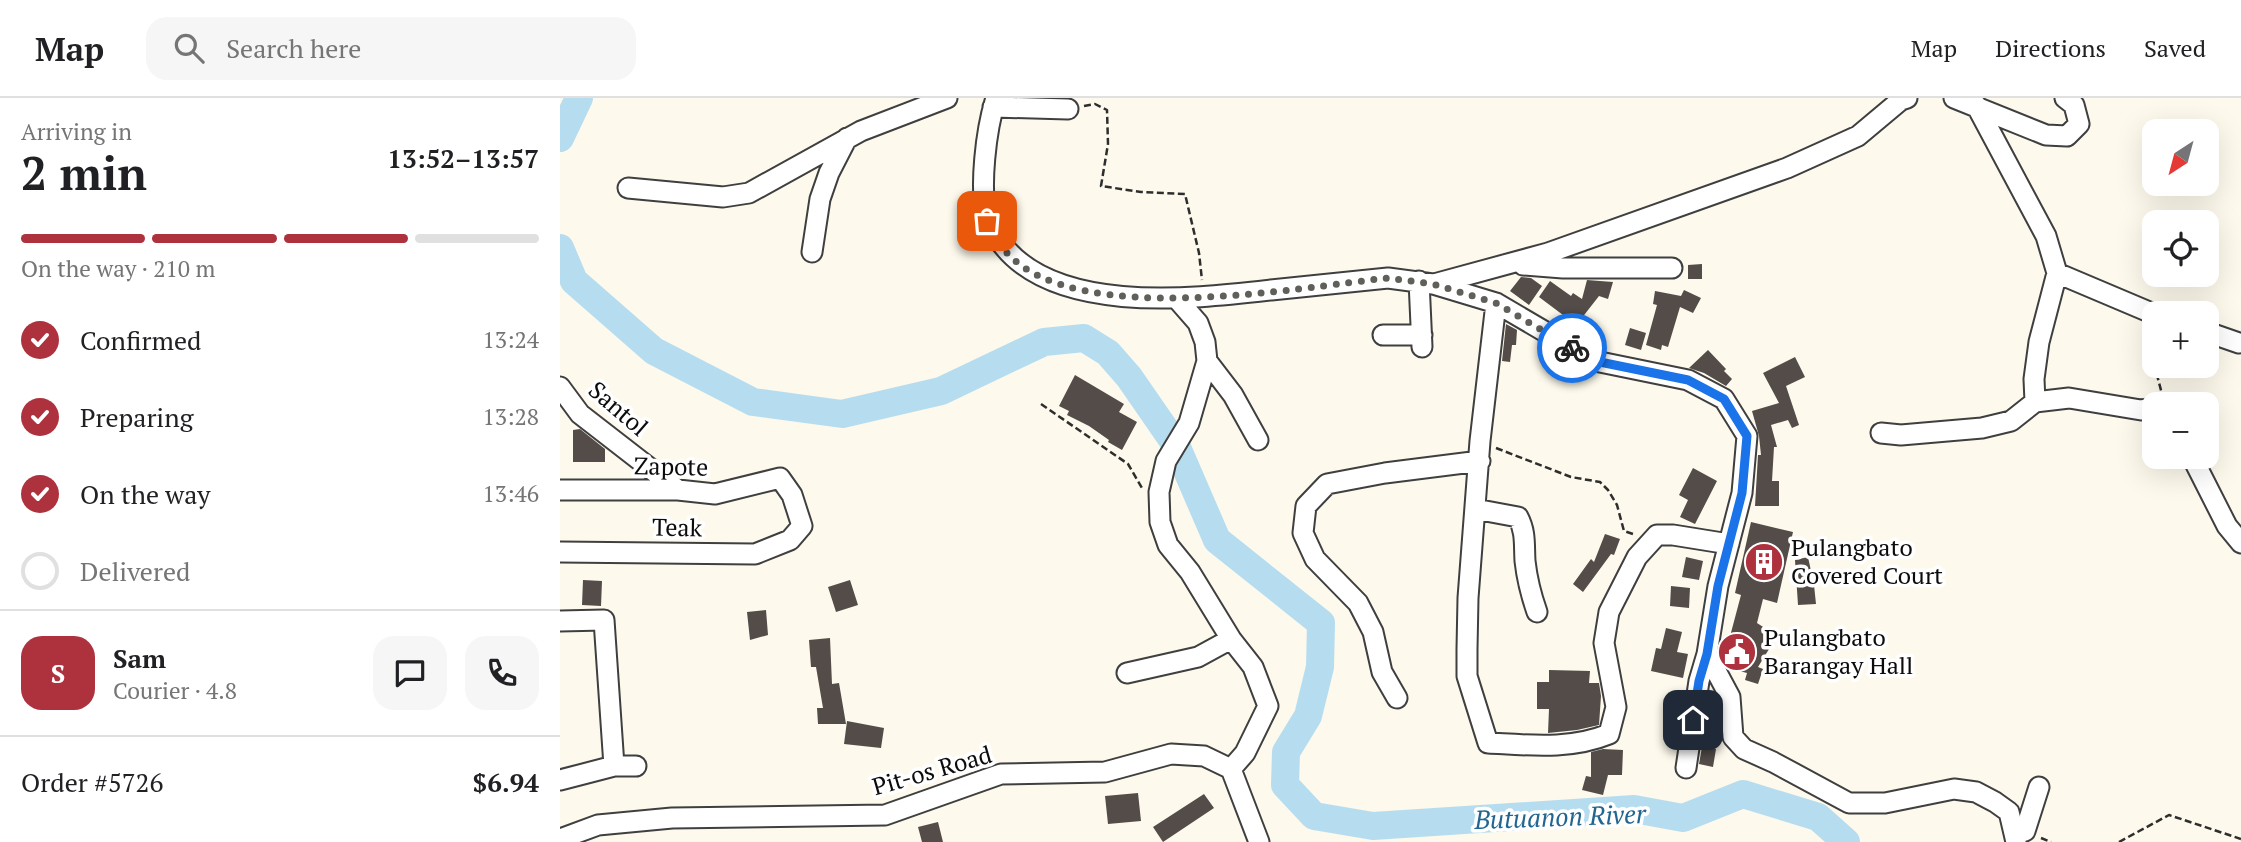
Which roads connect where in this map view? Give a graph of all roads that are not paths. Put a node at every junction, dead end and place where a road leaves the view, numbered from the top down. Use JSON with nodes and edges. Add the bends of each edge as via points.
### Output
{"nodes":[{"id":1,"x":947,"y":98,"type":"edge"},
{"id":2,"x":1907,"y":98,"type":"edge"},
{"id":3,"x":1954,"y":98,"type":"edge"},
{"id":4,"x":2065,"y":98,"type":"edge"},
{"id":5,"x":994,"y":103,"type":"edge"},
{"id":6,"x":1976,"y":105,"type":"junction"},
{"id":7,"x":1068,"y":109,"type":"road end"},
{"id":8,"x":847,"y":138,"type":"junction"},
{"id":9,"x":628,"y":188,"type":"dead end"},
{"id":10,"x":812,"y":252,"type":"dead end"},
{"id":11,"x":1511,"y":263,"type":"junction"},
{"id":12,"x":1672,"y":268,"type":"dead end"},
{"id":13,"x":2057,"y":274,"type":"junction"},
{"id":14,"x":1426,"y":282,"type":"junction"},
{"id":15,"x":1177,"y":299,"type":"junction"},
{"id":16,"x":1496,"y":303,"type":"junction"},
{"id":17,"x":2142,"y":309,"type":"edge"},
{"id":18,"x":1383,"y":335,"type":"dead end"},
{"id":19,"x":2219,"y":336,"type":"edge"},
{"id":20,"x":2239,"y":343,"type":"dead end"},
{"id":21,"x":1207,"y":361,"type":"junction"},
{"id":22,"x":560,"y":387,"type":"edge"},
{"id":23,"x":2035,"y":402,"type":"junction"},
{"id":24,"x":2142,"y":409,"type":"edge"},
{"id":25,"x":570,"y":415,"type":"edge"},
{"id":26,"x":1881,"y":433,"type":"dead end"},
{"id":27,"x":1258,"y":440,"type":"dead end"},
{"id":28,"x":1480,"y":461,"type":"junction"},
{"id":29,"x":2198,"y":469,"type":"edge"},
{"id":30,"x":560,"y":490,"type":"edge"},
{"id":31,"x":678,"y":490,"type":"junction"},
{"id":32,"x":1475,"y":509,"type":"junction"},
{"id":33,"x":790,"y":540,"type":"joint"},
{"id":34,"x":2241,"y":543,"type":"edge"},
{"id":35,"x":1729,"y":544,"type":"junction"},
{"id":36,"x":560,"y":552,"type":"edge"},
{"id":37,"x":1537,"y":612,"type":"dead end"},
{"id":38,"x":560,"y":621,"type":"edge"},
{"id":39,"x":1231,"y":639,"type":"junction"},
{"id":40,"x":1707,"y":654,"type":"junction"},
{"id":41,"x":1127,"y":673,"type":"dead end"},
{"id":42,"x":1397,"y":698,"type":"dead end"},
{"id":43,"x":614,"y":766,"type":"junction"},
{"id":44,"x":636,"y":766,"type":"dead end"},
{"id":45,"x":1686,"y":768,"type":"dead end"},
{"id":46,"x":1231,"y":769,"type":"junction"},
{"id":47,"x":560,"y":779,"type":"edge"},
{"id":48,"x":2039,"y":787,"type":"dead end"},
{"id":49,"x":2016,"y":838,"type":"edge"},
{"id":50,"x":560,"y":839,"type":"edge"},
{"id":51,"x":1259,"y":842,"type":"edge"}],
"edges":[{"from":1,"to":8,"type":"street"},
{"from":2,"to":11,"type":"street","via":[[1858,136],[1787,168]]},
{"from":3,"to":6,"type":"street"},
{"from":4,"to":6,"type":"street","via":[[2074,105],[2079,124],[2067,136],[2046,135]]},
{"from":5,"to":7,"type":"street"},
{"from":5,"to":15,"type":"street","via":[[982,183],[987,221],[1007,253],[1037,274],[1066,286],[1126,298]]},
{"from":6,"to":13,"type":"street","via":[[2046,236]]},
{"from":8,"to":9,"type":"street","via":[[749,193],[723,197]]},
{"from":8,"to":10,"type":"street","via":[[820,199]]},
{"from":11,"to":12,"type":"street"},
{"from":11,"to":14,"type":"street"},
{"from":13,"to":17,"type":"street"},
{"from":13,"to":23,"type":"street","via":[[2039,342]]},
{"from":14,"to":15,"type":"street","via":[[1388,278]]},
{"from":14,"to":16,"type":"street"},
{"from":14,"to":18,"type":"street","via":[[1422,341]]},
{"from":15,"to":21,"type":"street","via":[[1198,323]]},
{"from":16,"to":28,"type":"street"},
{"from":16,"to":35,"type":"street","via":[[1595,361],[1688,380],[1724,399],[1747,436],[1742,493]]},
{"from":19,"to":20,"type":"street"},
{"from":21,"to":27,"type":"street","via":[[1233,394]]},
{"from":21,"to":39,"type":"street","via":[[1189,423],[1166,461],[1159,492],[1160,522],[1168,545]]},
{"from":22,"to":25,"type":"street","name":"Santol"},
{"from":23,"to":24,"type":"street","via":[[2069,398]]},
{"from":23,"to":26,"type":"street","via":[[2011,421],[1982,428]]},
{"from":25,"to":31,"type":"street","name":"Santol"},
{"from":28,"to":32,"type":"street"},
{"from":28,"to":42,"type":"street","via":[[1327,484],[1306,506],[1303,533],[1315,559],[1358,603],[1373,632],[1382,672]]},
{"from":29,"to":34,"type":"street","via":[[2227,526]]},
{"from":30,"to":31,"type":"street","name":"Zapote"},
{"from":31,"to":33,"type":"street","name":"Zapote","via":[[715,494],[780,478],[792,495],[802,526]]},
{"from":32,"to":35,"type":"street","via":[[1467,676],[1488,743],[1556,746],[1609,734],[1616,707],[1604,643],[1609,611],[1637,557],[1657,535]]},
{"from":32,"to":37,"type":"street","via":[[1518,517],[1525,529],[1529,589]]},
{"from":33,"to":36,"type":"street","name":"Teak","via":[[755,554]]},
{"from":35,"to":40,"type":"street"},
{"from":38,"to":43,"type":"street","via":[[604,620]]},
{"from":39,"to":41,"type":"street","via":[[1198,657]]},
{"from":39,"to":46,"type":"street","via":[[1253,667],[1268,706],[1245,753]]},
{"from":40,"to":45,"type":"street"},
{"from":40,"to":49,"type":"street","via":[[1730,697],[1733,737],[1744,749],[1849,803],[1885,803],[1954,789],[1976,792],[2009,812]]},
{"from":43,"to":44,"type":"street"},
{"from":43,"to":47,"type":"street"},
{"from":46,"to":50,"type":"street","name":"Pit-os Road","via":[[1204,756],[1171,754],[1105,772],[1001,774],[885,814],[672,818],[598,825]]},
{"from":46,"to":51,"type":"street"},
{"from":48,"to":49,"type":"street","via":[[2025,831]]}]}
